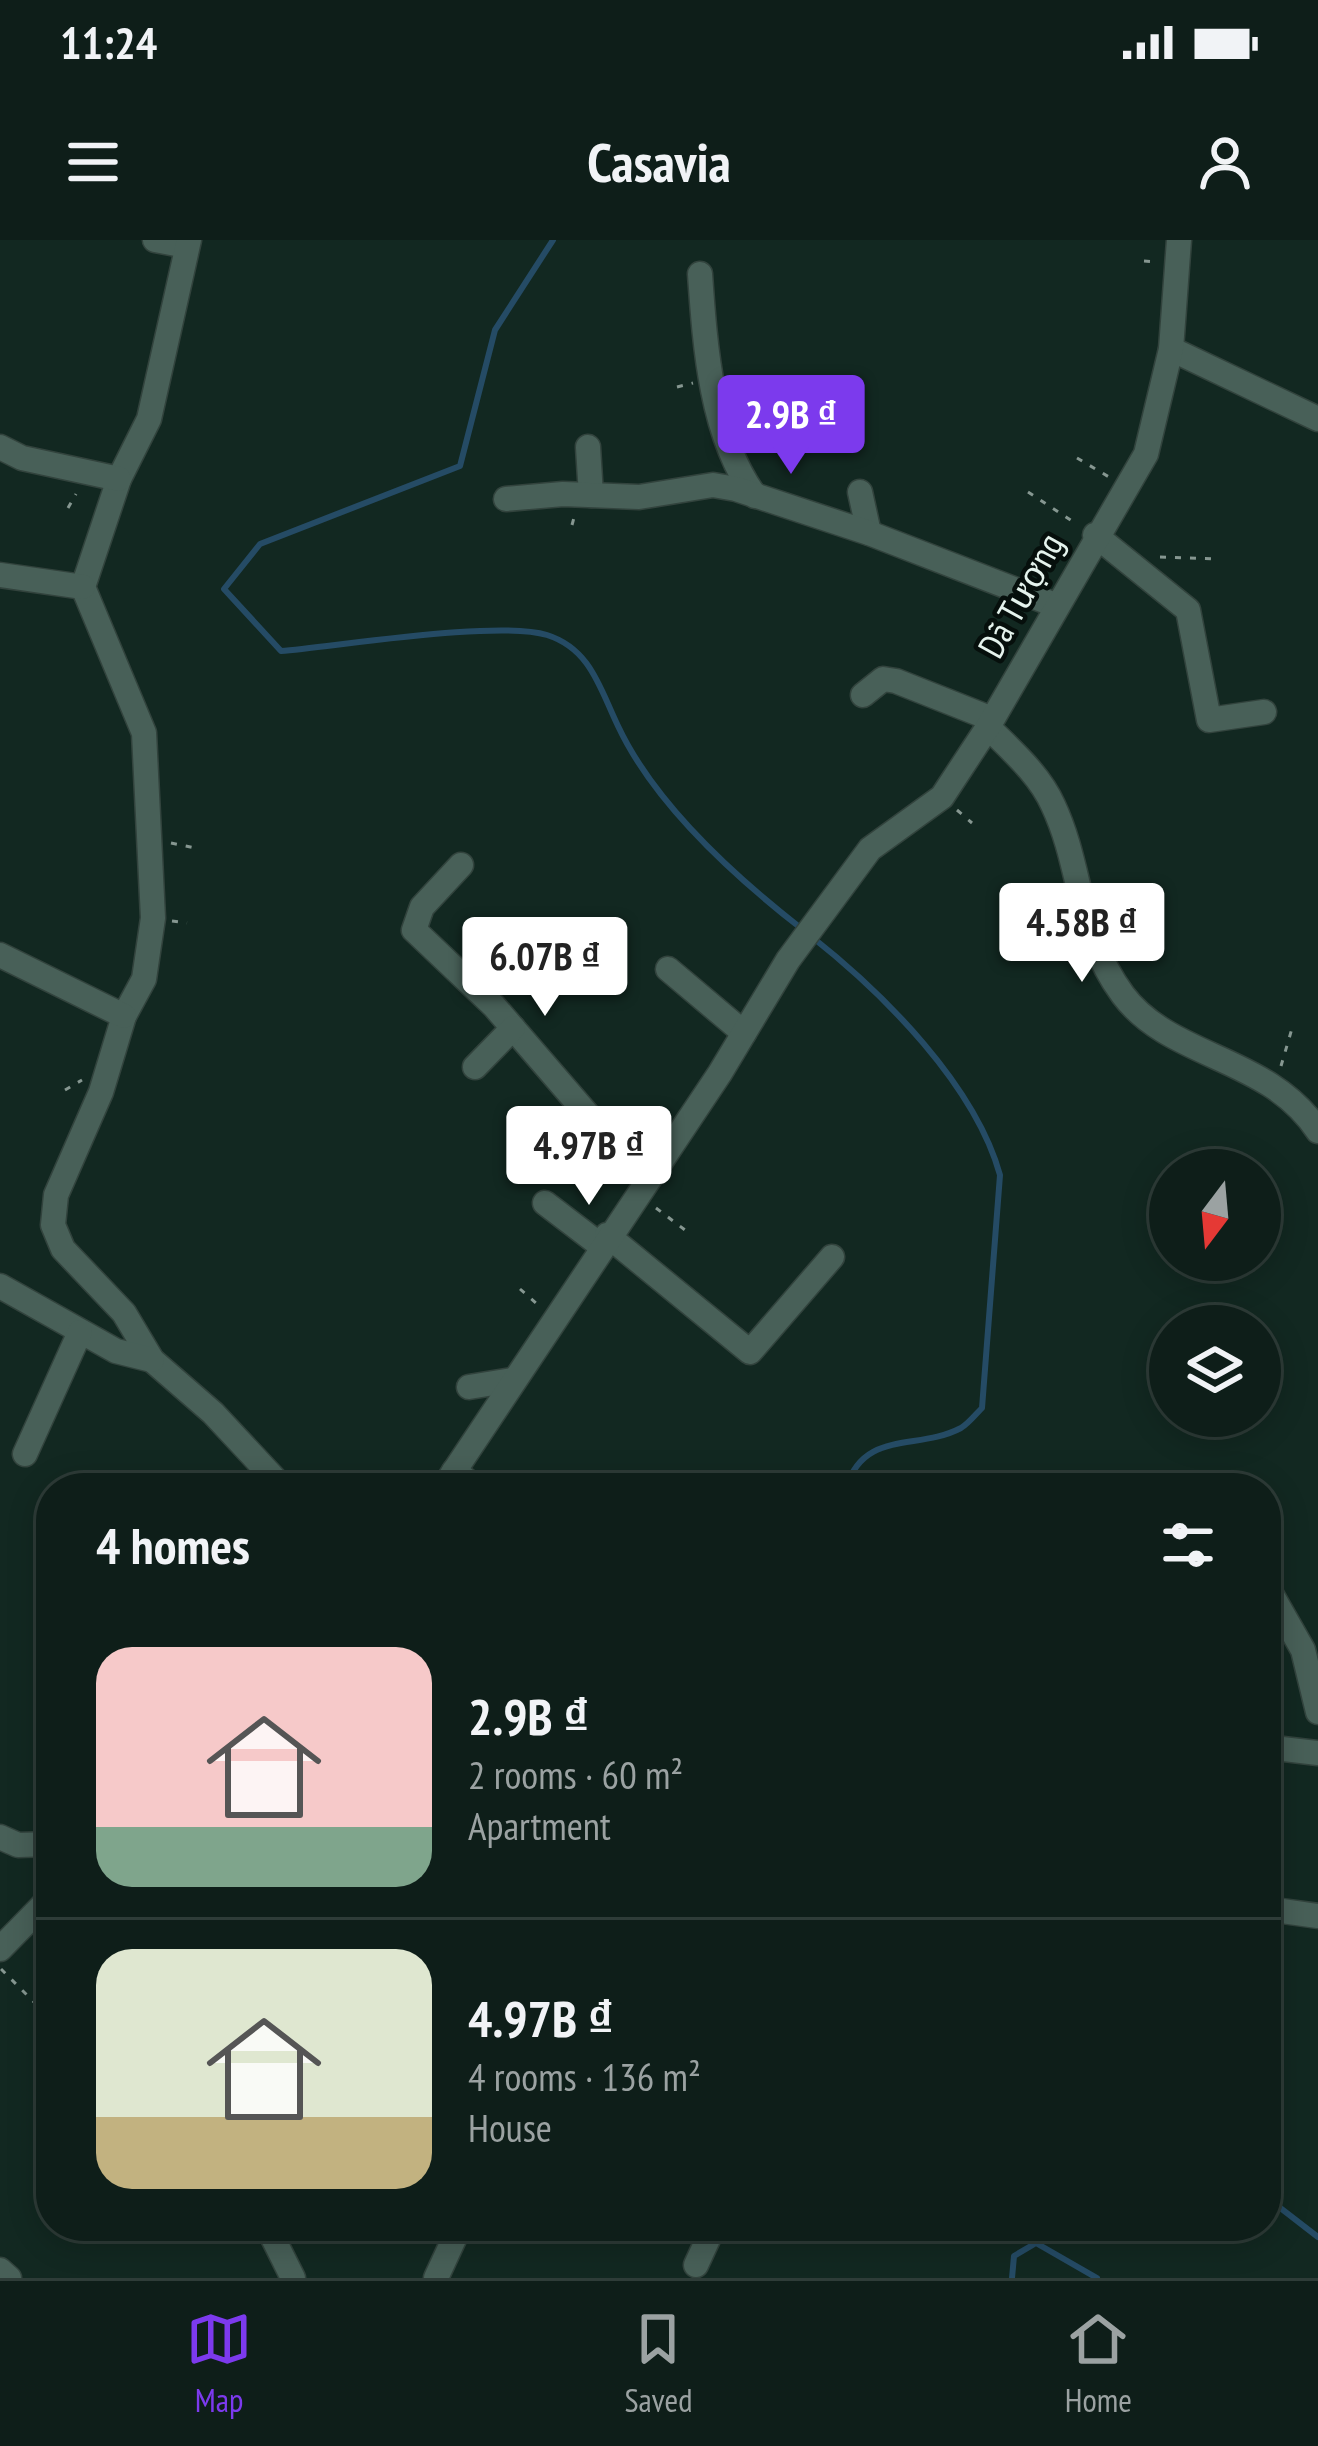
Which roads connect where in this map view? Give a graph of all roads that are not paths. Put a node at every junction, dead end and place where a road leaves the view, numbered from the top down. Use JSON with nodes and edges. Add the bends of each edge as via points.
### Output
{"nodes":[{"id":1,"x":155,"y":240,"type":"edge"},
{"id":2,"x":1179,"y":240,"type":"edge"},
{"id":3,"x":188,"y":243,"type":"edge"},
{"id":4,"x":700,"y":274,"type":"dead end"},
{"id":5,"x":1171,"y":349,"type":"junction"},
{"id":6,"x":1318,"y":418,"type":"edge"},
{"id":7,"x":588,"y":446,"type":"dead end"},
{"id":8,"x":0,"y":447,"type":"edge"},
{"id":9,"x":119,"y":478,"type":"junction"},
{"id":10,"x":860,"y":492,"type":"dead end"},
{"id":11,"x":591,"y":495,"type":"junction"},
{"id":12,"x":755,"y":496,"type":"junction"},
{"id":13,"x":506,"y":499,"type":"dead end"},
{"id":14,"x":869,"y":533,"type":"junction"},
{"id":15,"x":1095,"y":535,"type":"junction"},
{"id":16,"x":0,"y":575,"type":"edge"},
{"id":17,"x":83,"y":587,"type":"junction"},
{"id":18,"x":1054,"y":605,"type":"junction"},
{"id":19,"x":863,"y":695,"type":"dead end"},
{"id":20,"x":1264,"y":712,"type":"dead end"},
{"id":21,"x":990,"y":723,"type":"junction"},
{"id":22,"x":460,"y":865,"type":"dead end"},
{"id":23,"x":0,"y":955,"type":"edge"},
{"id":24,"x":668,"y":969,"type":"dead end"},
{"id":25,"x":124,"y":1016,"type":"junction"},
{"id":26,"x":513,"y":1028,"type":"junction"},
{"id":27,"x":743,"y":1033,"type":"junction"},
{"id":28,"x":475,"y":1066,"type":"dead end"},
{"id":29,"x":1317,"y":1128,"type":"edge"},
{"id":30,"x":640,"y":1186,"type":"junction"},
{"id":31,"x":545,"y":1203,"type":"dead end"},
{"id":32,"x":604,"y":1240,"type":"junction"},
{"id":33,"x":832,"y":1257,"type":"dead end"},
{"id":34,"x":0,"y":1286,"type":"edge"},
{"id":35,"x":80,"y":1332,"type":"junction"},
{"id":36,"x":152,"y":1360,"type":"junction"},
{"id":37,"x":512,"y":1379,"type":"junction"},
{"id":38,"x":470,"y":1387,"type":"dead end"},
{"id":39,"x":25,"y":1454,"type":"dead end"},
{"id":40,"x":269,"y":1473,"type":"edge"},
{"id":41,"x":452,"y":1473,"type":"edge"},
{"id":42,"x":1281,"y":1624,"type":"edge"},
{"id":43,"x":1318,"y":1712,"type":"edge"},
{"id":44,"x":1281,"y":1749,"type":"edge"},
{"id":45,"x":1318,"y":1753,"type":"edge"},
{"id":46,"x":0,"y":1837,"type":"edge"},
{"id":47,"x":36,"y":1844,"type":"edge"},
{"id":48,"x":1282,"y":1911,"type":"dead end"},
{"id":49,"x":36,"y":1912,"type":"edge"},
{"id":50,"x":1318,"y":1916,"type":"edge"},
{"id":51,"x":0,"y":1949,"type":"edge"},
{"id":52,"x":273,"y":2241,"type":"edge"},
{"id":53,"x":453,"y":2241,"type":"edge"},
{"id":54,"x":707,"y":2241,"type":"edge"},
{"id":55,"x":696,"y":2265,"type":"dead end"},
{"id":56,"x":0,"y":2270,"type":"edge"},
{"id":57,"x":286,"y":2274,"type":"edge"},
{"id":58,"x":10,"y":2278,"type":"edge"},
{"id":59,"x":436,"y":2278,"type":"edge"}],
"edges":[{"from":1,"to":3,"type":"street"},
{"from":2,"to":5,"type":"street","name":"Dã Tượng"},
{"from":3,"to":9,"type":"street","via":[[149,419]]},
{"from":4,"to":12,"type":"street","via":[[716,396]]},
{"from":5,"to":6,"type":"street"},
{"from":5,"to":15,"type":"street","name":"Dã Tượng","via":[[1146,454]]},
{"from":7,"to":11,"type":"street"},
{"from":8,"to":9,"type":"street"},
{"from":9,"to":17,"type":"street"},
{"from":10,"to":14,"type":"street"},
{"from":11,"to":12,"type":"street","via":[[713,485]]},
{"from":11,"to":13,"type":"street"},
{"from":12,"to":14,"type":"street"},
{"from":14,"to":18,"type":"street"},
{"from":15,"to":18,"type":"street","name":"Dã Tượng"},
{"from":15,"to":20,"type":"street","via":[[1188,610],[1209,720]]},
{"from":16,"to":17,"type":"street"},
{"from":17,"to":25,"type":"street","via":[[144,733],[152,839],[148,959]]},
{"from":18,"to":21,"type":"street","name":"Dã Tượng"},
{"from":19,"to":21,"type":"street","via":[[896,681]]},
{"from":21,"to":27,"type":"street","name":"Dã Tượng","via":[[942,797],[871,849]]},
{"from":21,"to":29,"type":"street","via":[[1054,806],[1081,911],[1125,997],[1176,1035],[1273,1084]]},
{"from":22,"to":26,"type":"street","via":[[413,925]]},
{"from":23,"to":25,"type":"street"},
{"from":24,"to":27,"type":"street"},
{"from":25,"to":36,"type":"street","via":[[56,1195],[53,1225],[63,1249],[124,1313]]},
{"from":26,"to":28,"type":"street"},
{"from":26,"to":30,"type":"street"},
{"from":27,"to":30,"type":"street","name":"Dã Tượng"},
{"from":30,"to":32,"type":"street","name":"Dã Tượng"},
{"from":31,"to":32,"type":"street"},
{"from":32,"to":33,"type":"street","via":[[750,1352]]},
{"from":32,"to":37,"type":"street","name":"Dã Tượng"},
{"from":34,"to":35,"type":"street"},
{"from":35,"to":36,"type":"street"},
{"from":35,"to":39,"type":"street"},
{"from":36,"to":40,"type":"street"},
{"from":37,"to":38,"type":"street"},
{"from":37,"to":41,"type":"street","name":"Dã Tượng"},
{"from":42,"to":43,"type":"street","via":[[1303,1650]]},
{"from":44,"to":45,"type":"street"},
{"from":46,"to":47,"type":"street"},
{"from":48,"to":50,"type":"street"},
{"from":49,"to":51,"type":"street"},
{"from":52,"to":57,"type":"street"},
{"from":53,"to":59,"type":"street"},
{"from":54,"to":55,"type":"street"},
{"from":56,"to":58,"type":"street"}]}
